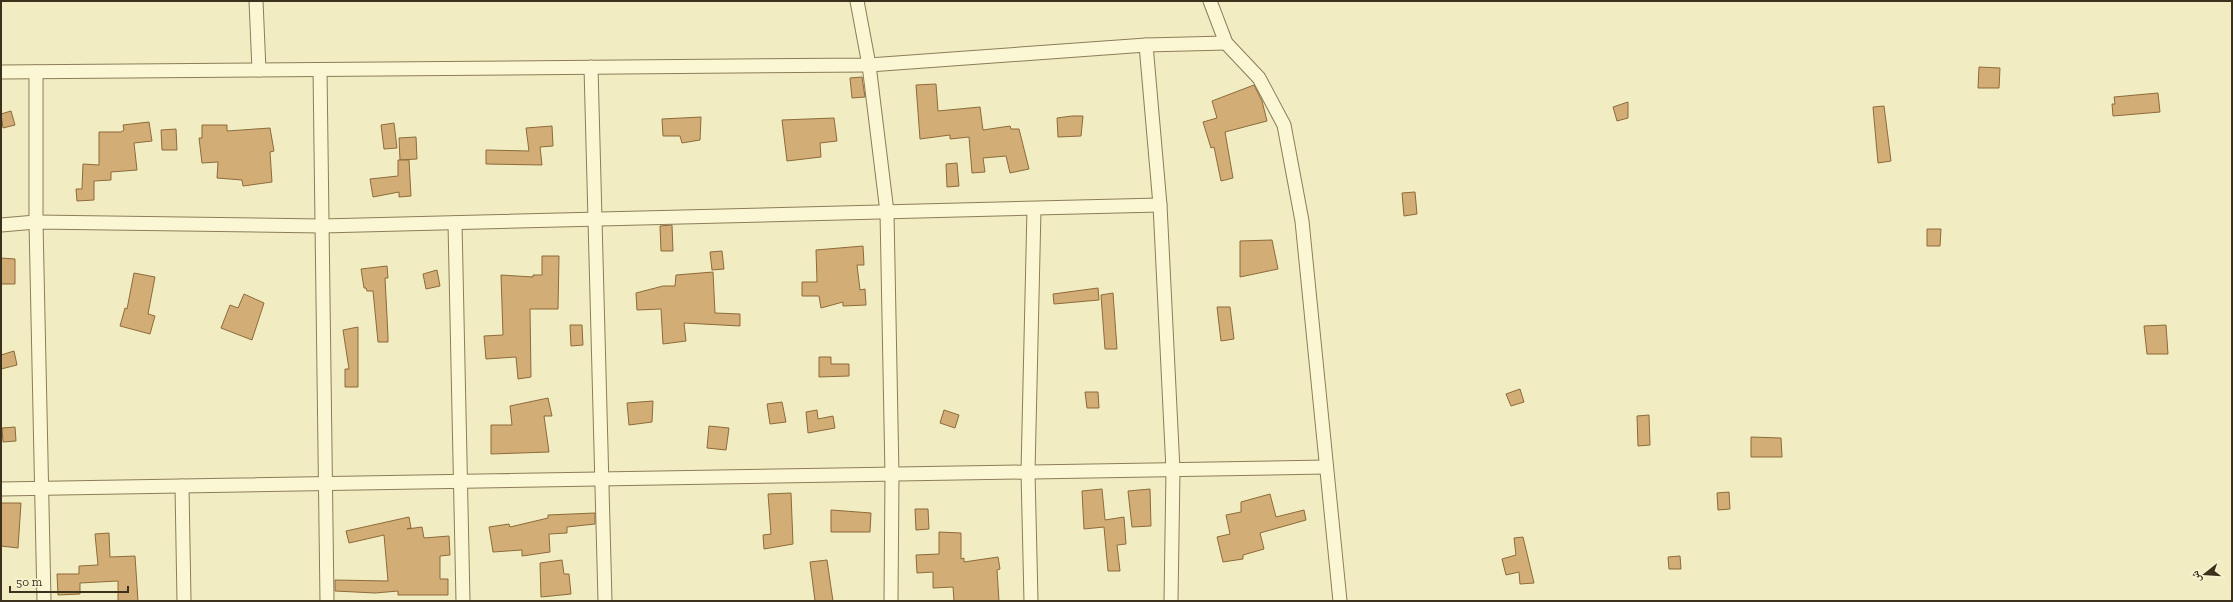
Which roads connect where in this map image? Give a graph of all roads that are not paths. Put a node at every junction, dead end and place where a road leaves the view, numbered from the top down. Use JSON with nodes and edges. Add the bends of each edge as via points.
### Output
{"nodes":[{"id":1,"x":256,"y":1,"type":"edge"},
{"id":2,"x":856,"y":1,"type":"edge"},
{"id":3,"x":1210,"y":1,"type":"edge"},
{"id":4,"x":1226,"y":43,"type":"junction"},
{"id":5,"x":1146,"y":45,"type":"junction"},
{"id":6,"x":869,"y":65,"type":"junction"},
{"id":7,"x":591,"y":67,"type":"junction"},
{"id":8,"x":259,"y":70,"type":"junction"},
{"id":9,"x":320,"y":70,"type":"junction"},
{"id":10,"x":1,"y":72,"type":"edge"},
{"id":11,"x":36,"y":72,"type":"junction"},
{"id":12,"x":1160,"y":205,"type":"junction"},
{"id":13,"x":1034,"y":209,"type":"junction"},
{"id":14,"x":887,"y":212,"type":"junction"},
{"id":15,"x":595,"y":219,"type":"junction"},
{"id":16,"x":36,"y":222,"type":"junction"},
{"id":17,"x":455,"y":223,"type":"junction"},
{"id":18,"x":1,"y":225,"type":"edge"},
{"id":19,"x":322,"y":226,"type":"junction"},
{"id":20,"x":1326,"y":467,"type":"junction"},
{"id":21,"x":1173,"y":470,"type":"junction"},
{"id":22,"x":1028,"y":472,"type":"junction"},
{"id":23,"x":892,"y":475,"type":"junction"},
{"id":24,"x":602,"y":479,"type":"junction"},
{"id":25,"x":461,"y":482,"type":"junction"},
{"id":26,"x":326,"y":484,"type":"junction"},
{"id":27,"x":182,"y":486,"type":"junction"},
{"id":28,"x":1,"y":489,"type":"edge"},
{"id":29,"x":42,"y":489,"type":"junction"},
{"id":30,"x":44,"y":601,"type":"edge"},
{"id":31,"x":184,"y":601,"type":"edge"},
{"id":32,"x":327,"y":601,"type":"edge"},
{"id":33,"x":463,"y":601,"type":"edge"},
{"id":34,"x":605,"y":601,"type":"edge"},
{"id":35,"x":891,"y":601,"type":"edge"},
{"id":36,"x":1031,"y":601,"type":"edge"},
{"id":37,"x":1171,"y":601,"type":"edge"},
{"id":38,"x":1340,"y":601,"type":"edge"}],
"edges":[{"from":1,"to":8,"type":"street"},
{"from":2,"to":6,"type":"street"},
{"from":3,"to":4,"type":"street"},
{"from":4,"to":5,"type":"street"},
{"from":4,"to":20,"type":"street","via":[[1259,78],[1284,125],[1302,221]]},
{"from":5,"to":6,"type":"street"},
{"from":5,"to":12,"type":"street"},
{"from":6,"to":7,"type":"street"},
{"from":6,"to":14,"type":"street"},
{"from":7,"to":9,"type":"street"},
{"from":7,"to":15,"type":"street"},
{"from":8,"to":9,"type":"street"},
{"from":8,"to":11,"type":"street"},
{"from":9,"to":19,"type":"street"},
{"from":10,"to":11,"type":"street"},
{"from":11,"to":16,"type":"street"},
{"from":12,"to":13,"type":"street"},
{"from":12,"to":21,"type":"street"},
{"from":13,"to":14,"type":"street"},
{"from":13,"to":22,"type":"street"},
{"from":14,"to":15,"type":"street"},
{"from":14,"to":23,"type":"street"},
{"from":15,"to":17,"type":"street"},
{"from":15,"to":24,"type":"street"},
{"from":16,"to":18,"type":"street"},
{"from":16,"to":19,"type":"street"},
{"from":16,"to":29,"type":"street"},
{"from":17,"to":19,"type":"street"},
{"from":17,"to":25,"type":"street"},
{"from":19,"to":26,"type":"street"},
{"from":20,"to":21,"type":"street"},
{"from":20,"to":38,"type":"street"},
{"from":21,"to":22,"type":"street"},
{"from":21,"to":37,"type":"street"},
{"from":22,"to":23,"type":"street"},
{"from":22,"to":36,"type":"street"},
{"from":23,"to":24,"type":"street"},
{"from":23,"to":35,"type":"street"},
{"from":24,"to":25,"type":"street"},
{"from":24,"to":34,"type":"street"},
{"from":25,"to":26,"type":"street"},
{"from":25,"to":33,"type":"street"},
{"from":26,"to":27,"type":"street"},
{"from":26,"to":32,"type":"street"},
{"from":27,"to":29,"type":"street"},
{"from":27,"to":31,"type":"street"},
{"from":28,"to":29,"type":"street"},
{"from":29,"to":30,"type":"street"}]}
